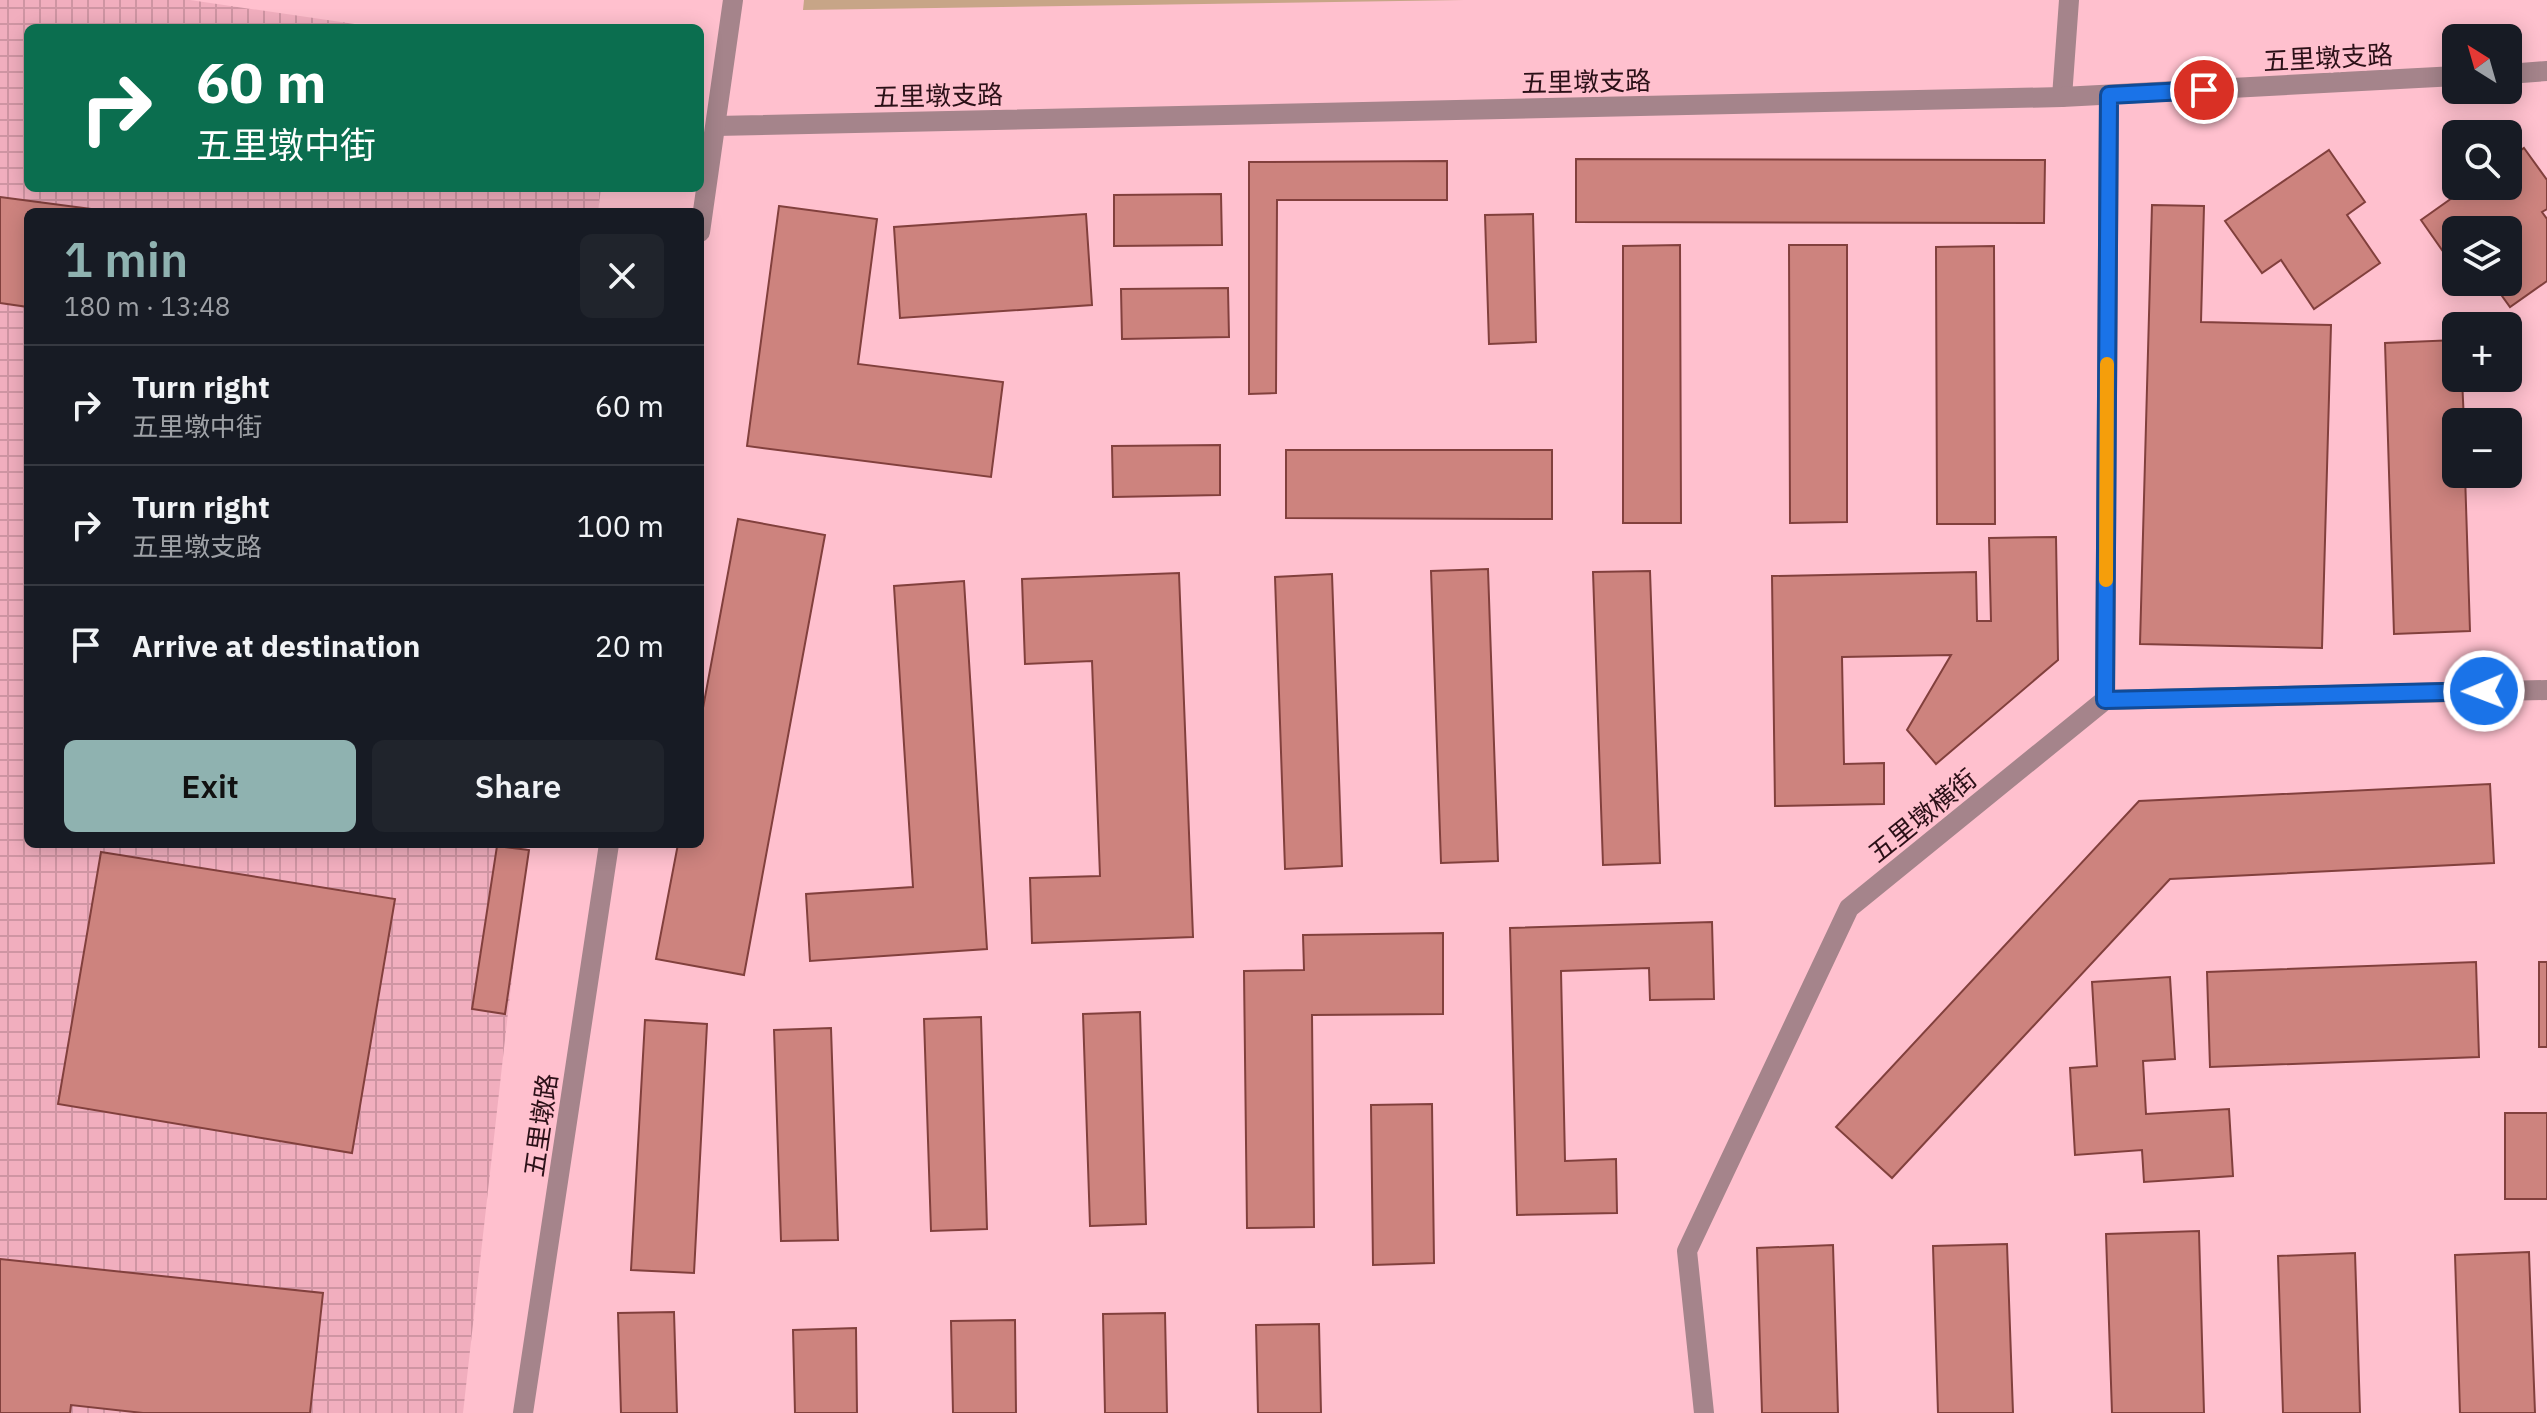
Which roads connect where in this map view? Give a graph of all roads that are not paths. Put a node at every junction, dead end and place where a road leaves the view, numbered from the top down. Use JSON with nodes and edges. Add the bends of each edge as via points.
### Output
{"nodes":[{"id":1,"x":733,"y":0,"type":"edge"},
{"id":2,"x":2069,"y":0,"type":"edge"},
{"id":3,"x":2547,"y":71,"type":"edge"},
{"id":4,"x":2522,"y":73,"type":"edge"},
{"id":5,"x":2442,"y":77,"type":"edge"},
{"id":6,"x":2109,"y":95,"type":"junction"},
{"id":7,"x":2062,"y":97,"type":"junction"},
{"id":8,"x":716,"y":126,"type":"junction"},
{"id":9,"x":704,"y":208,"type":"edge"},
{"id":10,"x":2547,"y":690,"type":"edge"},
{"id":11,"x":2105,"y":700,"type":"junction"},
{"id":12,"x":608,"y":848,"type":"edge"},
{"id":13,"x":523,"y":1413,"type":"edge"},
{"id":14,"x":1704,"y":1413,"type":"edge"}],
"edges":[{"from":1,"to":8,"type":"street"},
{"from":2,"to":7,"type":"street"},
{"from":3,"to":4,"type":"street"},
{"from":5,"to":6,"type":"street","name":"五里墩支路"},
{"from":6,"to":7,"type":"street","name":"五里墩支路"},
{"from":6,"to":11,"type":"street"},
{"from":7,"to":8,"type":"street","name":"五里墩支路"},
{"from":8,"to":9,"type":"street"},
{"from":10,"to":11,"type":"street"},
{"from":11,"to":14,"type":"street","name":"五里墩横街","via":[[1849,908],[1687,1251]]},
{"from":12,"to":13,"type":"street","name":"五里墩路"}]}
